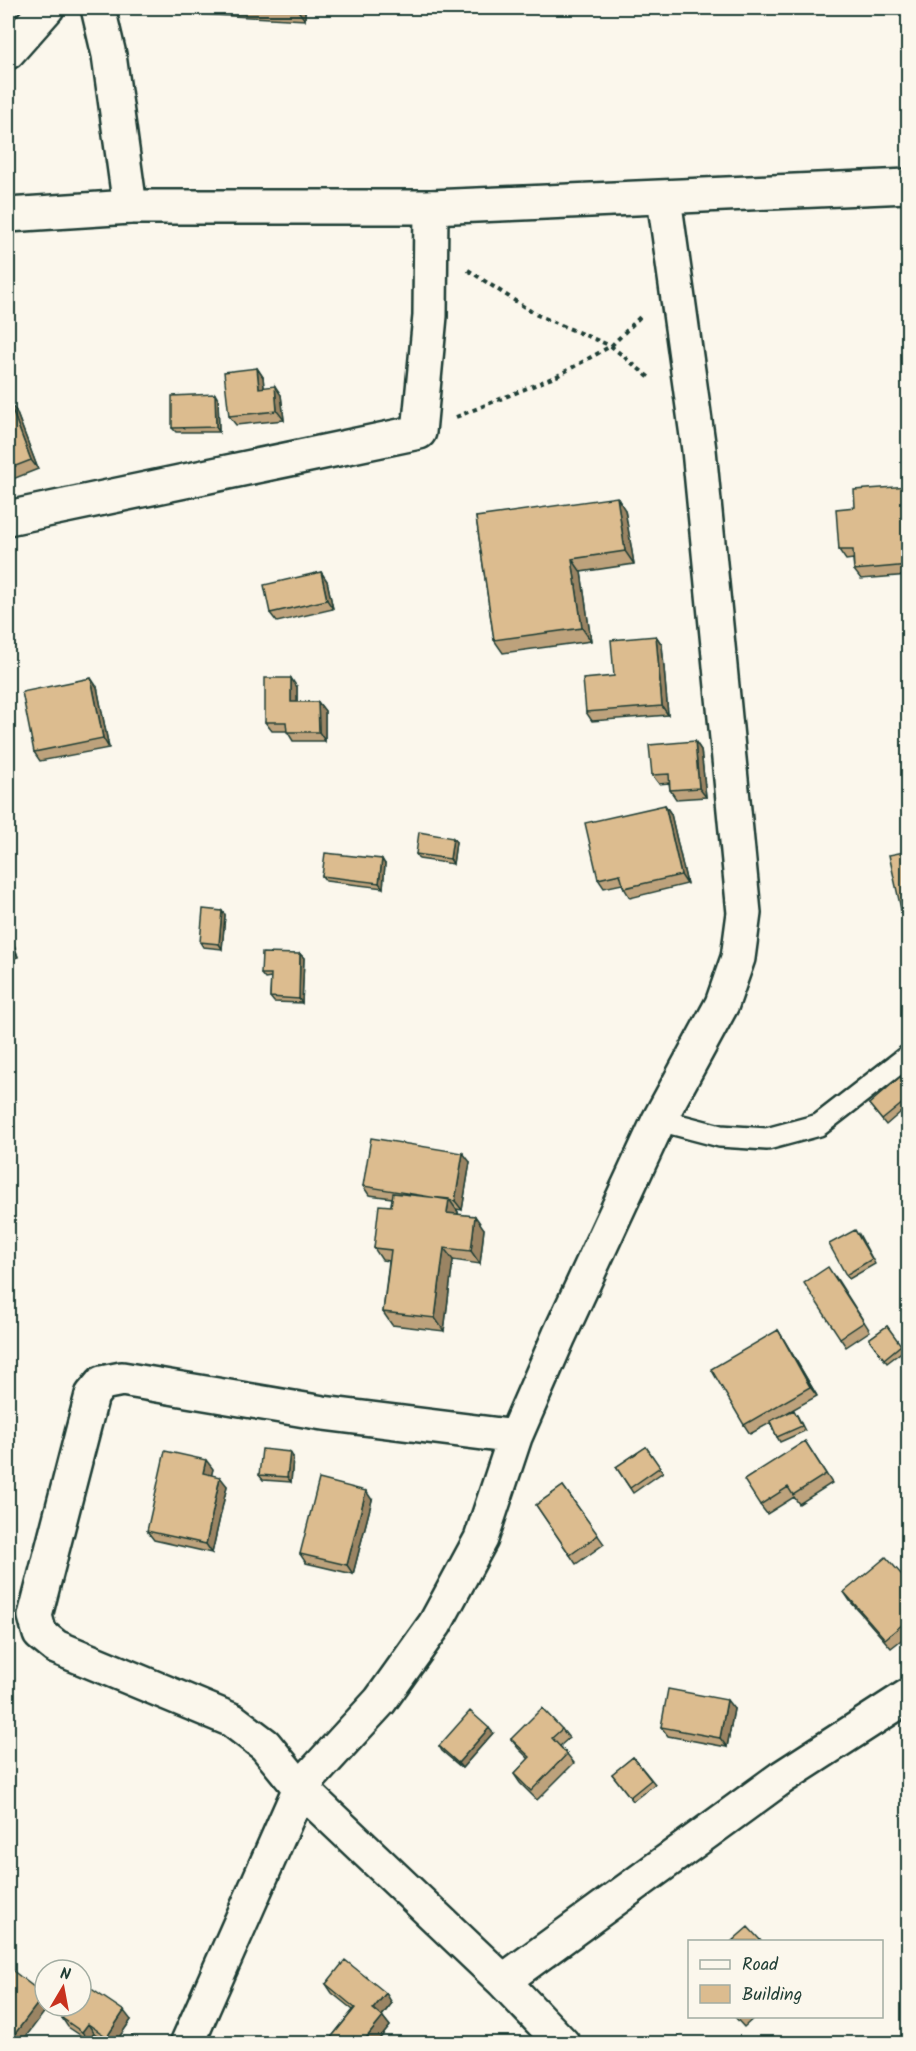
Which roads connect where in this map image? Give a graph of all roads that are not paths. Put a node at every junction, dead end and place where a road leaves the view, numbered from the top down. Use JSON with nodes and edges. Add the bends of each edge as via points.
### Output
{"nodes":[{"id":1,"x":47,"y":8,"type":"edge"},
{"id":2,"x":98,"y":8,"type":"edge"},
{"id":3,"x":8,"y":52,"type":"edge"},
{"id":4,"x":909,"y":186,"type":"edge"},
{"id":5,"x":664,"y":198,"type":"junction"},
{"id":6,"x":130,"y":207,"type":"junction"},
{"id":7,"x":431,"y":207,"type":"junction"},
{"id":8,"x":8,"y":215,"type":"edge"},
{"id":9,"x":8,"y":518,"type":"edge"},
{"id":10,"x":909,"y":1056,"type":"edge"},
{"id":11,"x":659,"y":1120,"type":"junction"},
{"id":12,"x":515,"y":1437,"type":"junction"},
{"id":13,"x":909,"y":1696,"type":"edge"},
{"id":14,"x":300,"y":1788,"type":"junction"},
{"id":15,"x":503,"y":1981,"type":"junction"},
{"id":16,"x":187,"y":2043,"type":"edge"},
{"id":17,"x":563,"y":2043,"type":"edge"}],
"edges":[{"from":1,"to":3,"type":"street"},
{"from":2,"to":6,"type":"street","via":[[109,55]]},
{"from":4,"to":5,"type":"street"},
{"from":5,"to":7,"type":"street"},
{"from":5,"to":11,"type":"street","via":[[699,450],[744,913],[738,958],[722,1004]]},
{"from":6,"to":7,"type":"street"},
{"from":6,"to":8,"type":"street"},
{"from":7,"to":9,"type":"street","via":[[430,316],[419,432]]},
{"from":10,"to":11,"type":"lane","via":[[819,1125],[767,1140],[720,1136]]},
{"from":11,"to":12,"type":"street"},
{"from":12,"to":14,"type":"street","via":[[481,1539],[435,1624],[380,1701]]},
{"from":12,"to":14,"type":"street","via":[[323,1413],[122,1379],[102,1383],[93,1395],[34,1616],[40,1634],[56,1647],[232,1720],[265,1745]]},
{"from":13,"to":15,"type":"street","via":[[781,1778]]},
{"from":14,"to":15,"type":"street"},
{"from":14,"to":16,"type":"street"},
{"from":15,"to":17,"type":"street"}]}
